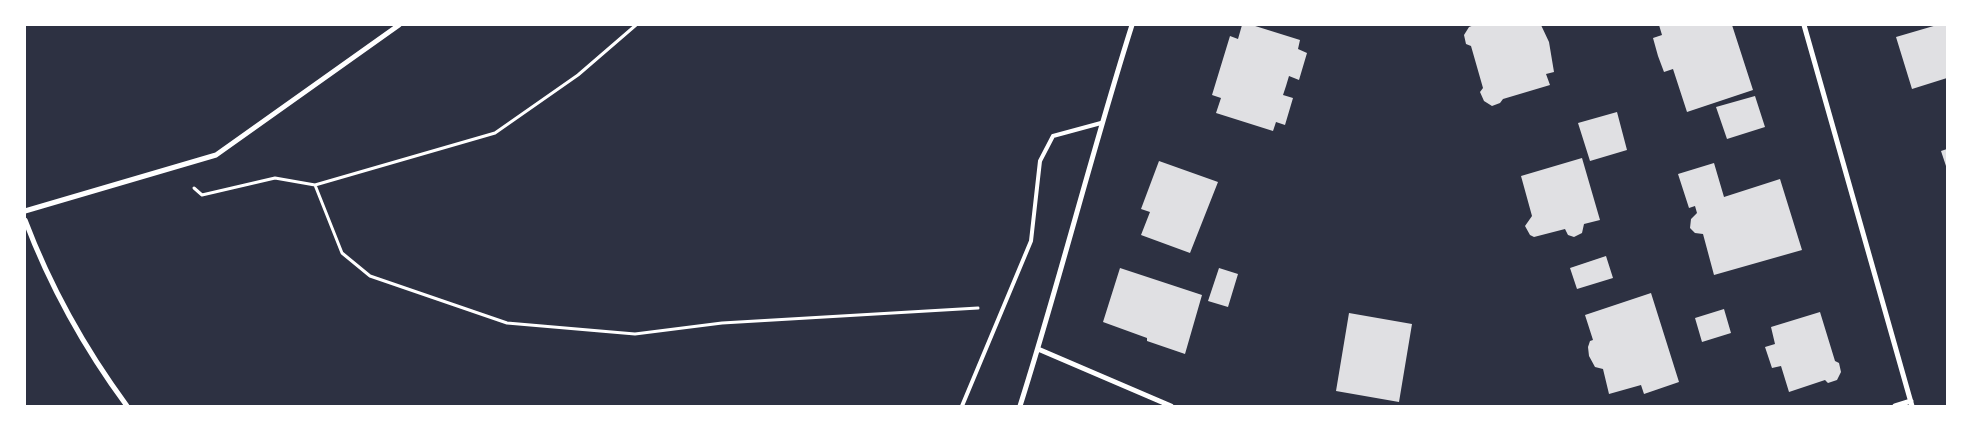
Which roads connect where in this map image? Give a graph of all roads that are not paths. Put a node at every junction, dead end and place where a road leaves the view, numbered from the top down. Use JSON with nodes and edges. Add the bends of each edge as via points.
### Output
{"nodes":[{"id":1,"x":399,"y":25,"type":"edge"},
{"id":2,"x":1132,"y":25,"type":"edge"},
{"id":3,"x":1804,"y":25,"type":"edge"},
{"id":4,"x":1101,"y":123,"type":"junction"},
{"id":5,"x":25,"y":211,"type":"edge"},
{"id":6,"x":25,"y":220,"type":"edge"},
{"id":7,"x":1038,"y":349,"type":"junction"},
{"id":8,"x":1912,"y":404,"type":"edge"},
{"id":9,"x":127,"y":406,"type":"edge"},
{"id":10,"x":962,"y":406,"type":"edge"},
{"id":11,"x":1020,"y":406,"type":"edge"},
{"id":12,"x":1171,"y":406,"type":"edge"},
{"id":13,"x":1895,"y":406,"type":"edge"}],
"edges":[{"from":1,"to":5,"type":"street","via":[[216,155]]},
{"from":2,"to":4,"type":"street"},
{"from":3,"to":8,"type":"street"},
{"from":4,"to":7,"type":"street"},
{"from":4,"to":10,"type":"lane","via":[[1053,136],[1040,161],[1031,241]]},
{"from":6,"to":9,"type":"street","via":[[42,265],[73,323]]},
{"from":7,"to":11,"type":"street"},
{"from":7,"to":12,"type":"street"},
{"from":8,"to":13,"type":"street"}]}
